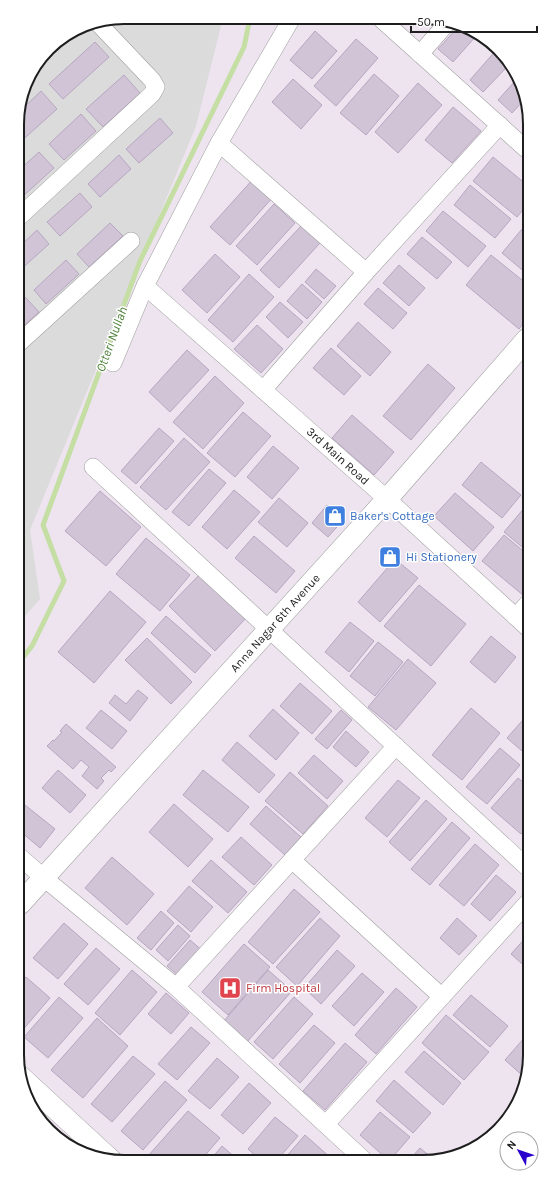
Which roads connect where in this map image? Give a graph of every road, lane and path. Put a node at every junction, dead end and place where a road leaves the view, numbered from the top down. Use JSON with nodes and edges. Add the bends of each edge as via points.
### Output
{"nodes":[{"id":1,"x":288,"y":24,"type":"edge"},
{"id":2,"x":387,"y":24,"type":"edge"},
{"id":3,"x":445,"y":26,"type":"edge"},
{"id":4,"x":101,"y":27,"type":"edge"},
{"id":5,"x":420,"y":54,"type":"junction"},
{"id":6,"x":500,"y":125,"type":"junction"},
{"id":7,"x":219,"y":143,"type":"junction"},
{"id":8,"x":523,"y":145,"type":"edge"},
{"id":9,"x":24,"y":212,"type":"edge"},
{"id":10,"x":131,"y":241,"type":"dead end"},
{"id":11,"x":366,"y":272,"type":"junction"},
{"id":12,"x":145,"y":286,"type":"junction"},
{"id":13,"x":24,"y":339,"type":"edge"},
{"id":14,"x":523,"y":344,"type":"edge"},
{"id":15,"x":113,"y":363,"type":"dead end"},
{"id":16,"x":263,"y":390,"type":"junction"},
{"id":17,"x":93,"y":467,"type":"dead end"},
{"id":18,"x":387,"y":499,"type":"junction"},
{"id":19,"x":523,"y":609,"type":"edge"},
{"id":20,"x":516,"y":617,"type":"junction"},
{"id":21,"x":523,"y":623,"type":"edge"},
{"id":22,"x":269,"y":629,"type":"junction"},
{"id":23,"x":396,"y":746,"type":"junction"},
{"id":24,"x":24,"y":860,"type":"edge"},
{"id":25,"x":292,"y":860,"type":"junction"},
{"id":26,"x":523,"y":863,"type":"edge"},
{"id":27,"x":44,"y":878,"type":"junction"},
{"id":28,"x":24,"y":900,"type":"edge"},
{"id":29,"x":523,"y":908,"type":"edge"},
{"id":30,"x":176,"y":987,"type":"junction"},
{"id":31,"x":442,"y":997,"type":"junction"},
{"id":32,"x":28,"y":1083,"type":"edge"},
{"id":33,"x":326,"y":1124,"type":"junction"},
{"id":34,"x":104,"y":1153,"type":"edge"},
{"id":35,"x":359,"y":1155,"type":"edge"}],
"edges":[{"from":1,"to":7,"type":"street"},
{"from":2,"to":5,"type":"street"},
{"from":3,"to":5,"type":"street"},
{"from":4,"to":9,"type":"street","via":[[156,87],[152,94]]},
{"from":5,"to":6,"type":"street"},
{"from":6,"to":8,"type":"street"},
{"from":6,"to":11,"type":"street"},
{"from":7,"to":11,"type":"street"},
{"from":7,"to":12,"type":"street"},
{"from":10,"to":13,"type":"street"},
{"from":11,"to":16,"type":"street"},
{"from":12,"to":15,"type":"street"},
{"from":12,"to":16,"type":"street","name":"3rd Main Road"},
{"from":14,"to":18,"type":"street","name":"Anna Nagar 6th Avenue"},
{"from":16,"to":18,"type":"street","name":"3rd Main Road"},
{"from":17,"to":22,"type":"street"},
{"from":18,"to":20,"type":"street","name":"3rd Main Road"},
{"from":18,"to":22,"type":"street","name":"Anna Nagar 6th Avenue"},
{"from":19,"to":20,"type":"street"},
{"from":20,"to":21,"type":"street","name":"3rd Main Road"},
{"from":22,"to":23,"type":"street"},
{"from":22,"to":27,"type":"street","name":"Anna Nagar 6th Avenue"},
{"from":23,"to":25,"type":"street"},
{"from":23,"to":26,"type":"street"},
{"from":24,"to":27,"type":"street"},
{"from":25,"to":30,"type":"street"},
{"from":25,"to":31,"type":"street"},
{"from":27,"to":28,"type":"street","name":"Anna Nagar 6th Avenue"},
{"from":27,"to":30,"type":"street"},
{"from":29,"to":31,"type":"street"},
{"from":30,"to":33,"type":"street"},
{"from":31,"to":33,"type":"street"},
{"from":32,"to":34,"type":"street"},
{"from":33,"to":35,"type":"street"}]}
